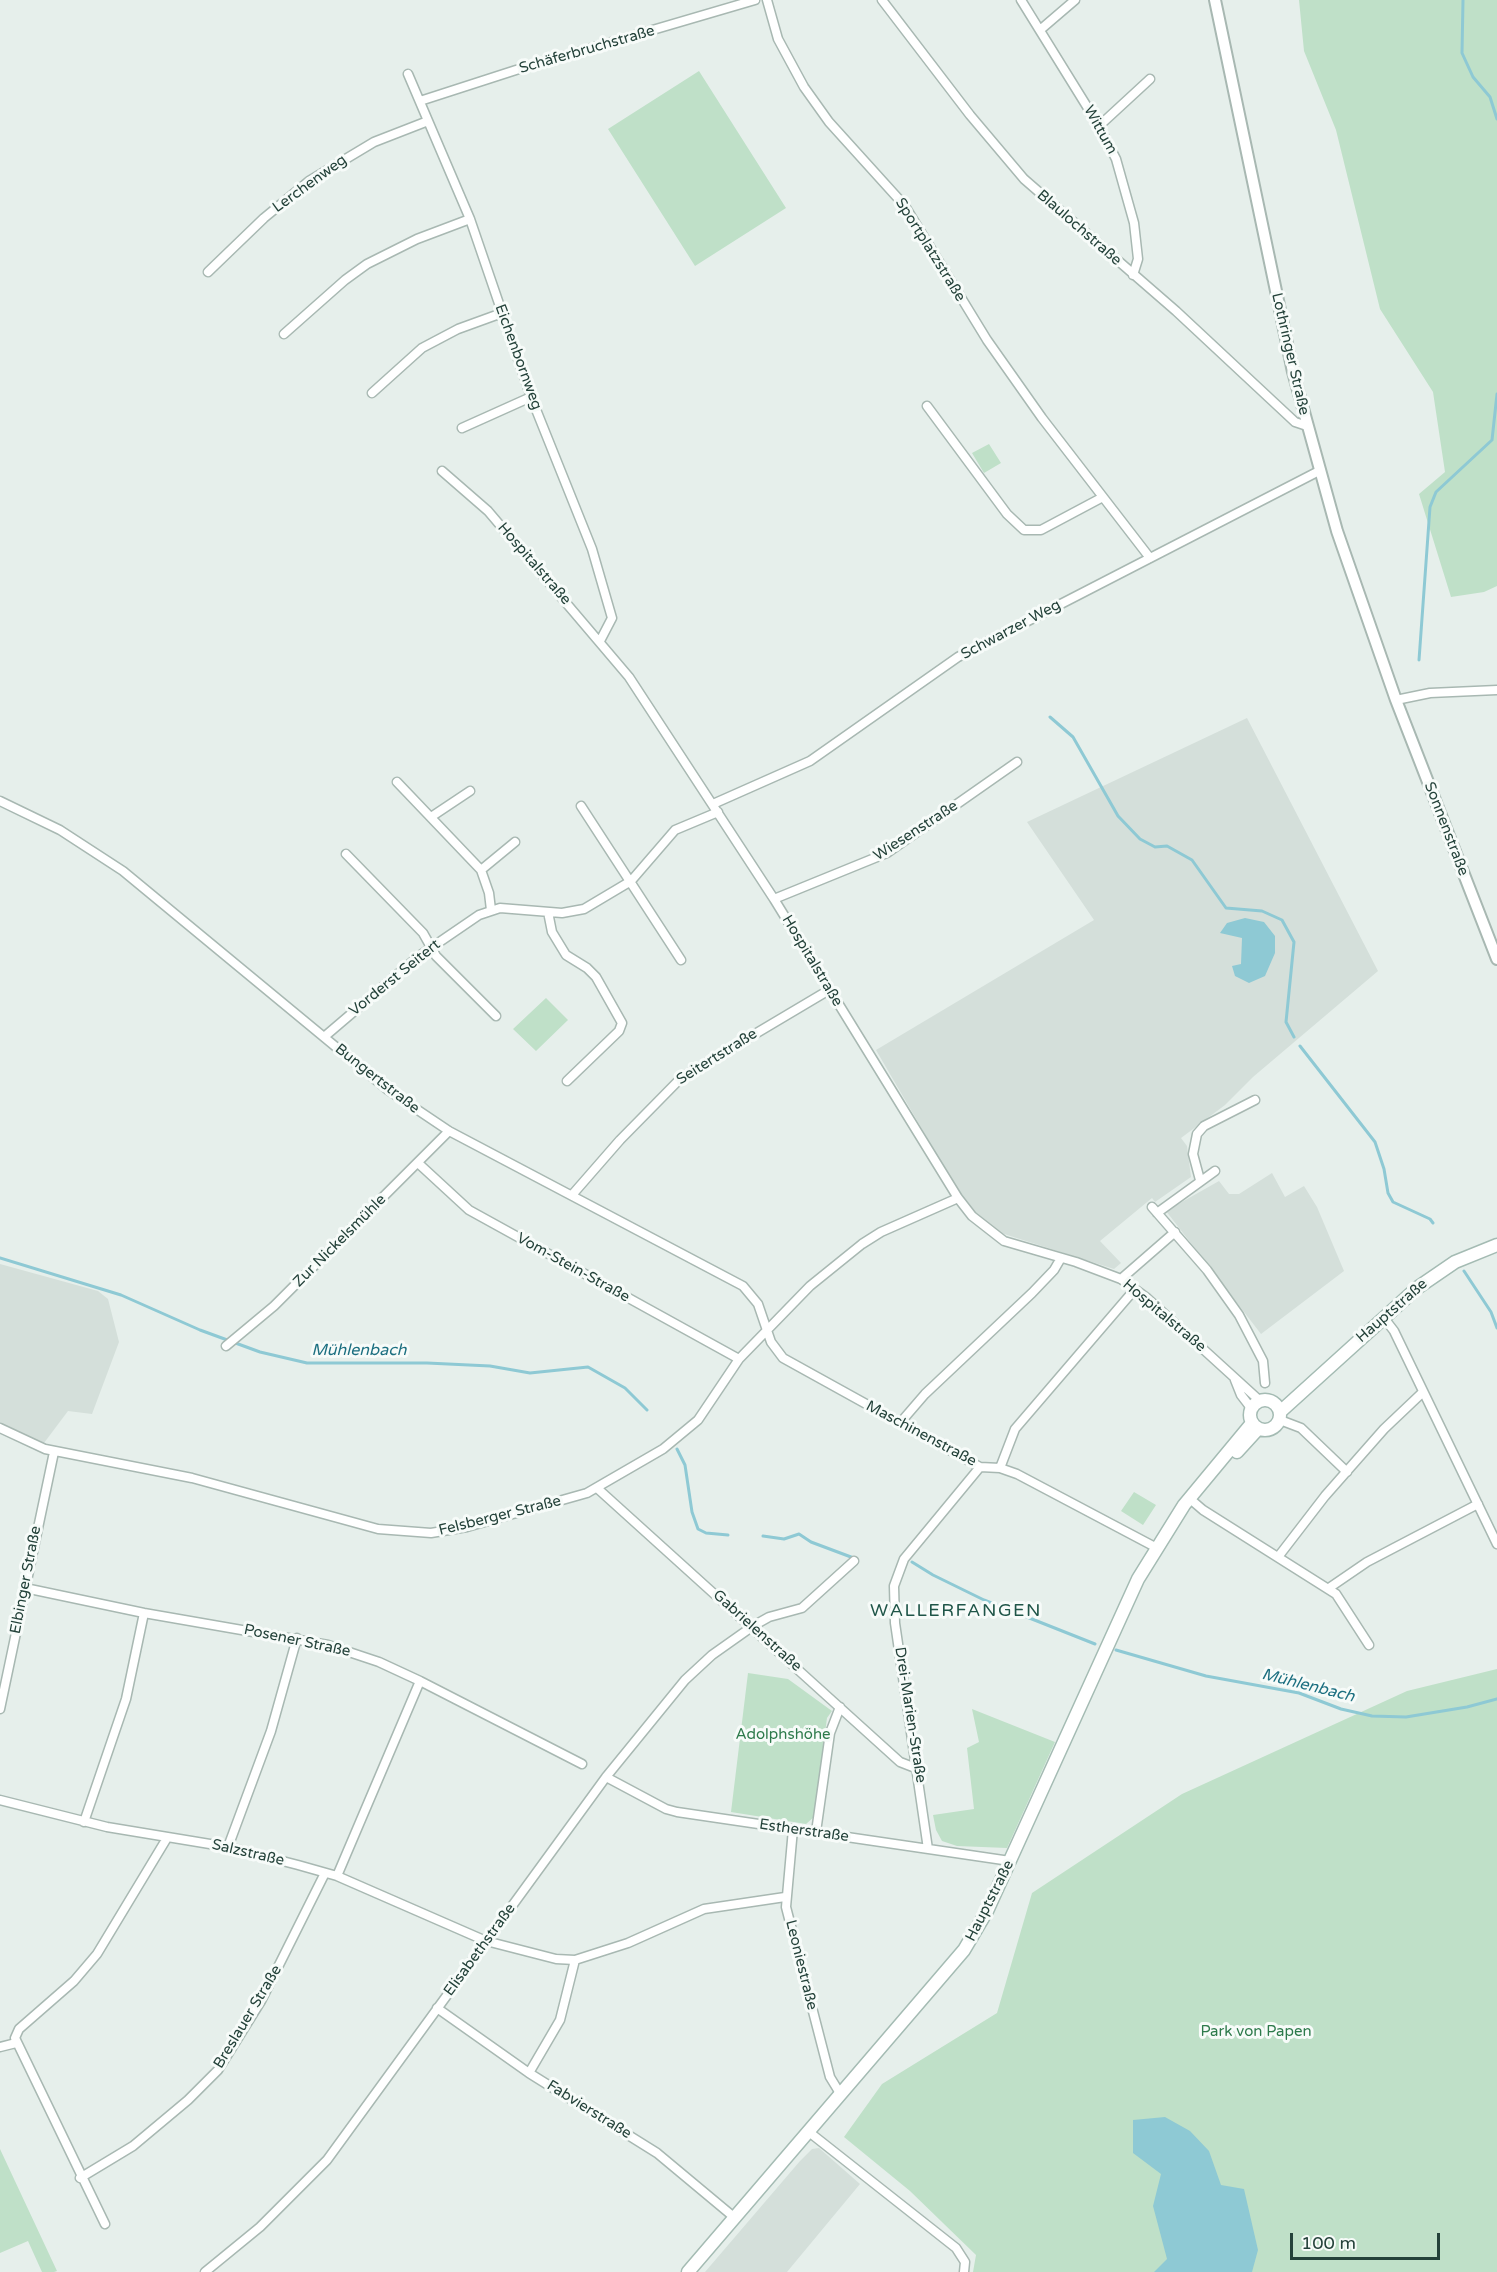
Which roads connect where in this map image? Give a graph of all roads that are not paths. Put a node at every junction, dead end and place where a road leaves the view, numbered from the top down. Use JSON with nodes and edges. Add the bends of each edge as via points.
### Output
{"nodes":[{"id":1,"x":755,"y":0,"type":"edge"},
{"id":2,"x":766,"y":0,"type":"edge"},
{"id":3,"x":882,"y":0,"type":"edge"},
{"id":4,"x":1021,"y":0,"type":"edge"},
{"id":5,"x":1075,"y":0,"type":"edge"},
{"id":6,"x":1215,"y":0,"type":"edge"},
{"id":7,"x":1040,"y":30,"type":"junction"},
{"id":8,"x":408,"y":74,"type":"dead end"},
{"id":9,"x":1150,"y":79,"type":"dead end"},
{"id":10,"x":420,"y":101,"type":"junction"},
{"id":11,"x":428,"y":122,"type":"junction"},
{"id":12,"x":1099,"y":126,"type":"junction"},
{"id":13,"x":470,"y":219,"type":"junction"},
{"id":14,"x":208,"y":272,"type":"dead end"},
{"id":15,"x":1133,"y":274,"type":"junction"},
{"id":16,"x":502,"y":313,"type":"junction"},
{"id":17,"x":284,"y":334,"type":"dead end"},
{"id":18,"x":372,"y":393,"type":"dead end"},
{"id":19,"x":531,"y":397,"type":"junction"},
{"id":20,"x":927,"y":406,"type":"dead end"},
{"id":21,"x":1307,"y":426,"type":"junction"},
{"id":22,"x":462,"y":428,"type":"dead end"},
{"id":23,"x":442,"y":471,"type":"dead end"},
{"id":24,"x":1319,"y":471,"type":"junction"},
{"id":25,"x":1103,"y":497,"type":"junction"},
{"id":26,"x":1150,"y":558,"type":"junction"},
{"id":27,"x":600,"y":641,"type":"junction"},
{"id":28,"x":1497,"y":690,"type":"edge"},
{"id":29,"x":1396,"y":700,"type":"junction"},
{"id":30,"x":1017,"y":762,"type":"dead end"},
{"id":31,"x":397,"y":782,"type":"dead end"},
{"id":32,"x":470,"y":791,"type":"dead end"},
{"id":33,"x":0,"y":801,"type":"edge"},
{"id":34,"x":581,"y":806,"type":"dead end"},
{"id":35,"x":716,"y":808,"type":"junction"},
{"id":36,"x":431,"y":817,"type":"junction"},
{"id":37,"x":515,"y":842,"type":"dead end"},
{"id":38,"x":346,"y":854,"type":"dead end"},
{"id":39,"x":481,"y":870,"type":"junction"},
{"id":40,"x":631,"y":881,"type":"junction"},
{"id":41,"x":774,"y":899,"type":"junction"},
{"id":42,"x":491,"y":910,"type":"junction"},
{"id":43,"x":548,"y":912,"type":"junction"},
{"id":44,"x":433,"y":947,"type":"junction"},
{"id":45,"x":1497,"y":959,"type":"edge"},
{"id":46,"x":681,"y":960,"type":"dead end"},
{"id":47,"x":829,"y":990,"type":"junction"},
{"id":48,"x":496,"y":1016,"type":"dead end"},
{"id":49,"x":324,"y":1037,"type":"junction"},
{"id":50,"x":567,"y":1081,"type":"dead end"},
{"id":51,"x":1255,"y":1100,"type":"dead end"},
{"id":52,"x":448,"y":1131,"type":"junction"},
{"id":53,"x":418,"y":1163,"type":"junction"},
{"id":54,"x":1215,"y":1171,"type":"dead end"},
{"id":55,"x":1200,"y":1180,"type":"junction"},
{"id":56,"x":572,"y":1195,"type":"junction"},
{"id":57,"x":958,"y":1198,"type":"junction"},
{"id":58,"x":1175,"y":1232,"type":"junction"},
{"id":59,"x":1497,"y":1245,"type":"edge"},
{"id":60,"x":1061,"y":1258,"type":"junction"},
{"id":61,"x":1121,"y":1279,"type":"junction"},
{"id":62,"x":1135,"y":1289,"type":"junction"},
{"id":63,"x":1384,"y":1318,"type":"junction"},
{"id":64,"x":766,"y":1329,"type":"junction"},
{"id":65,"x":226,"y":1346,"type":"dead end"},
{"id":66,"x":739,"y":1359,"type":"junction"},
{"id":67,"x":1265,"y":1383,"type":"dead end"},
{"id":68,"x":1423,"y":1392,"type":"junction"},
{"id":69,"x":1255,"y":1404,"type":"junction"},
{"id":70,"x":1279,"y":1412,"type":"junction"},
{"id":71,"x":900,"y":1423,"type":"junction"},
{"id":72,"x":1255,"y":1426,"type":"junction"},
{"id":73,"x":0,"y":1428,"type":"edge"},
{"id":74,"x":54,"y":1452,"type":"junction"},
{"id":75,"x":980,"y":1467,"type":"junction"},
{"id":76,"x":1000,"y":1468,"type":"junction"},
{"id":77,"x":1347,"y":1472,"type":"junction"},
{"id":78,"x":597,"y":1488,"type":"junction"},
{"id":79,"x":1190,"y":1498,"type":"junction"},
{"id":80,"x":1478,"y":1504,"type":"junction"},
{"id":81,"x":1497,"y":1544,"type":"edge"},
{"id":82,"x":1156,"y":1548,"type":"junction"},
{"id":83,"x":1278,"y":1557,"type":"junction"},
{"id":84,"x":854,"y":1561,"type":"dead end"},
{"id":85,"x":25,"y":1588,"type":"junction"},
{"id":86,"x":1329,"y":1588,"type":"junction"},
{"id":87,"x":144,"y":1612,"type":"junction"},
{"id":88,"x":753,"y":1626,"type":"junction"},
{"id":89,"x":297,"y":1638,"type":"junction"},
{"id":90,"x":1369,"y":1645,"type":"dead end"},
{"id":91,"x":420,"y":1681,"type":"junction"},
{"id":92,"x":840,"y":1707,"type":"junction"},
{"id":93,"x":0,"y":1709,"type":"edge"},
{"id":94,"x":582,"y":1764,"type":"dead end"},
{"id":95,"x":918,"y":1769,"type":"junction"},
{"id":96,"x":606,"y":1777,"type":"junction"},
{"id":97,"x":0,"y":1800,"type":"edge"},
{"id":98,"x":84,"y":1822,"type":"junction"},
{"id":99,"x":793,"y":1829,"type":"junction"},
{"id":100,"x":816,"y":1832,"type":"junction"},
{"id":101,"x":167,"y":1838,"type":"junction"},
{"id":102,"x":228,"y":1847,"type":"junction"},
{"id":103,"x":928,"y":1849,"type":"junction"},
{"id":104,"x":1010,"y":1861,"type":"junction"},
{"id":105,"x":325,"y":1873,"type":"junction"},
{"id":106,"x":337,"y":1876,"type":"junction"},
{"id":107,"x":785,"y":1897,"type":"junction"},
{"id":108,"x":486,"y":1941,"type":"junction"},
{"id":109,"x":575,"y":1960,"type":"junction"},
{"id":110,"x":437,"y":2008,"type":"junction"},
{"id":111,"x":16,"y":2043,"type":"junction"},
{"id":112,"x":0,"y":2047,"type":"edge"},
{"id":113,"x":529,"y":2073,"type":"junction"},
{"id":114,"x":841,"y":2095,"type":"junction"},
{"id":115,"x":809,"y":2132,"type":"junction"},
{"id":116,"x":80,"y":2178,"type":"junction"},
{"id":117,"x":735,"y":2218,"type":"junction"},
{"id":118,"x":105,"y":2224,"type":"dead end"},
{"id":119,"x":205,"y":2272,"type":"edge"},
{"id":120,"x":688,"y":2272,"type":"edge"},
{"id":121,"x":964,"y":2272,"type":"edge"}],
"edges":[{"from":1,"to":10,"type":"street","name":"Schäferbruchstraße"},
{"from":2,"to":25,"type":"street","name":"Sportplatzstraße","via":[[778,39],[804,87],[829,122],[905,206],[987,340]]},
{"from":3,"to":15,"type":"street","name":"Blaulochstraße","via":[[1024,179]]},
{"from":4,"to":7,"type":"street","name":"Wittum"},
{"from":5,"to":7,"type":"street"},
{"from":6,"to":21,"type":"street","name":"Lothringer Straße"},
{"from":7,"to":12,"type":"street","name":"Wittum"},
{"from":8,"to":10,"type":"street","name":"Eichenbornweg"},
{"from":9,"to":12,"type":"street"},
{"from":10,"to":11,"type":"street","name":"Eichenbornweg"},
{"from":11,"to":13,"type":"street","name":"Eichenbornweg"},
{"from":11,"to":14,"type":"street","name":"Lerchenweg","via":[[374,142],[309,181]]},
{"from":12,"to":15,"type":"street","name":"Wittum","via":[[1129,197],[1138,259]]},
{"from":13,"to":16,"type":"street","name":"Eichenbornweg"},
{"from":13,"to":17,"type":"street","via":[[367,264]]},
{"from":15,"to":21,"type":"street","name":"Blaulochstraße","via":[[1295,422]]},
{"from":16,"to":18,"type":"street","via":[[422,348]]},
{"from":16,"to":19,"type":"street","name":"Eichenbornweg"},
{"from":19,"to":22,"type":"street"},
{"from":19,"to":27,"type":"street","name":"Eichenbornweg","via":[[584,527],[611,610],[612,618]]},
{"from":20,"to":25,"type":"street","via":[[1007,514],[1024,530],[1041,530]]},
{"from":21,"to":24,"type":"street","name":"Lothringer Straße"},
{"from":23,"to":27,"type":"street","name":"Hospitalstraße","via":[[488,511]]},
{"from":24,"to":26,"type":"street","name":"Schwarzer Weg"},
{"from":24,"to":29,"type":"street","name":"Lothringer Straße"},
{"from":25,"to":26,"type":"street","name":"Sportplatzstraße"},
{"from":26,"to":35,"type":"street","name":"Schwarzer Weg","via":[[958,657],[810,761]]},
{"from":27,"to":35,"type":"street","name":"Hospitalstraße","via":[[652,710]]},
{"from":28,"to":29,"type":"street","via":[[1430,693]]},
{"from":29,"to":45,"type":"street","name":"Sonnenstraße"},
{"from":30,"to":41,"type":"street","name":"Wiesenstraße","via":[[887,853]]},
{"from":31,"to":36,"type":"street"},
{"from":32,"to":36,"type":"street"},
{"from":33,"to":49,"type":"street","name":"Bungertstraße","via":[[60,830],[123,871]]},
{"from":34,"to":40,"type":"street"},
{"from":35,"to":40,"type":"street","via":[[675,830]]},
{"from":35,"to":41,"type":"street","name":"Hospitalstraße"},
{"from":36,"to":39,"type":"street"},
{"from":37,"to":39,"type":"street"},
{"from":38,"to":44,"type":"street"},
{"from":39,"to":42,"type":"street"},
{"from":40,"to":43,"type":"street","via":[[584,909]]},
{"from":40,"to":46,"type":"street"},
{"from":41,"to":47,"type":"street","name":"Hospitalstraße"},
{"from":42,"to":43,"type":"street"},
{"from":42,"to":44,"type":"street","name":"Vorderst Seitert"},
{"from":43,"to":50,"type":"street","via":[[548,923],[566,956],[596,976],[622,1023]]},
{"from":44,"to":48,"type":"street","via":[[436,956]]},
{"from":44,"to":49,"type":"street","name":"Vorderst Seitert"},
{"from":47,"to":56,"type":"street","name":"Seitertstraße","via":[[681,1077]]},
{"from":47,"to":57,"type":"street","name":"Hospitalstraße"},
{"from":49,"to":52,"type":"street","name":"Bungertstraße","via":[[388,1090]]},
{"from":51,"to":55,"type":"street","via":[[1204,1126],[1197,1134],[1193,1154]]},
{"from":52,"to":53,"type":"street","name":"Zur Nickelsmühle"},
{"from":52,"to":56,"type":"street","name":"Bungertstraße"},
{"from":53,"to":65,"type":"street","name":"Zur Nickelsmühle","via":[[274,1306]]},
{"from":53,"to":66,"type":"street","name":"Vom-Stein-Straße","via":[[469,1210]]},
{"from":54,"to":55,"type":"street"},
{"from":55,"to":58,"type":"street","via":[[1154,1210]]},
{"from":56,"to":64,"type":"street","name":"Bungertstraße","via":[[743,1286],[759,1304]]},
{"from":57,"to":60,"type":"street","name":"Hospitalstraße","via":[[993,1236]]},
{"from":57,"to":64,"type":"street","name":"Felsberger Straße","via":[[862,1244],[810,1286]]},
{"from":58,"to":61,"type":"street"},
{"from":58,"to":67,"type":"street","via":[[1239,1315],[1263,1361]]},
{"from":59,"to":63,"type":"main road","name":"Hauptstraße","via":[[1460,1259]]},
{"from":60,"to":61,"type":"street","name":"Hospitalstraße"},
{"from":60,"to":71,"type":"street","via":[[1032,1293],[925,1394]]},
{"from":61,"to":62,"type":"street","name":"Hospitalstraße"},
{"from":62,"to":69,"type":"street","name":"Hospitalstraße","via":[[1234,1379]]},
{"from":62,"to":76,"type":"street","via":[[1015,1429]]},
{"from":63,"to":68,"type":"street"},
{"from":63,"to":70,"type":"main road","name":"Hauptstraße"},
{"from":64,"to":66,"type":"street","name":"Felsberger Straße"},
{"from":64,"to":71,"type":"street","name":"Maschinenstraße","via":[[783,1358]]},
{"from":66,"to":78,"type":"street","name":"Felsberger Straße","via":[[688,1430]]},
{"from":68,"to":77,"type":"street"},
{"from":68,"to":80,"type":"street"},
{"from":69,"to":70,"type":"main road","via":[[1268,1400]]},
{"from":69,"to":72,"type":"main road"},
{"from":70,"to":72,"type":"main road","name":"Hauptstraße","via":[[1273,1428]]},
{"from":70,"to":77,"type":"street"},
{"from":71,"to":75,"type":"street","name":"Maschinenstraße"},
{"from":72,"to":79,"type":"main road","name":"Hauptstraße","via":[[1226,1463],[1208,1475]]},
{"from":73,"to":74,"type":"street","name":"Felsberger Straße"},
{"from":74,"to":78,"type":"street","name":"Felsberger Straße","via":[[192,1478],[397,1532],[431,1533],[467,1527]]},
{"from":74,"to":85,"type":"street","name":"Elbinger Straße"},
{"from":75,"to":76,"type":"street","name":"Maschinenstraße"},
{"from":75,"to":95,"type":"street","name":"Drei-Marien-Straße","via":[[904,1559],[894,1586],[895,1623]]},
{"from":76,"to":82,"type":"street","name":"Maschinenstraße","via":[[1035,1482]]},
{"from":77,"to":83,"type":"street"},
{"from":78,"to":88,"type":"street","name":"Gabrielenstraße"},
{"from":79,"to":82,"type":"main road","name":"Hauptstraße"},
{"from":79,"to":83,"type":"street"},
{"from":80,"to":81,"type":"street"},
{"from":80,"to":86,"type":"street","via":[[1367,1562]]},
{"from":82,"to":104,"type":"main road","name":"Hauptstraße","via":[[1122,1612]]},
{"from":83,"to":86,"type":"street"},
{"from":84,"to":88,"type":"street","name":"Elisabethstraße","via":[[798,1611],[769,1617]]},
{"from":85,"to":87,"type":"street","name":"Posener Straße"},
{"from":85,"to":93,"type":"street","name":"Elbinger Straße"},
{"from":86,"to":90,"type":"street","via":[[1341,1599]]},
{"from":87,"to":89,"type":"street","name":"Posener Straße"},
{"from":87,"to":98,"type":"street","via":[[126,1699]]},
{"from":88,"to":92,"type":"street","name":"Gabrielenstraße"},
{"from":88,"to":96,"type":"street","name":"Elisabethstraße","via":[[685,1680]]},
{"from":89,"to":91,"type":"street","name":"Posener Straße","via":[[355,1653]]},
{"from":89,"to":102,"type":"street","via":[[270,1731]]},
{"from":91,"to":94,"type":"street","name":"Posener Straße"},
{"from":91,"to":106,"type":"street"},
{"from":92,"to":95,"type":"street","name":"Gabrielenstraße","via":[[900,1762]]},
{"from":92,"to":100,"type":"street","via":[[830,1733]]},
{"from":95,"to":103,"type":"street","name":"Drei-Marien-Straße"},
{"from":96,"to":99,"type":"street","name":"Estherstraße","via":[[666,1809]]},
{"from":96,"to":108,"type":"street","name":"Elisabethstraße"},
{"from":97,"to":98,"type":"street","name":"Salzstraße"},
{"from":98,"to":101,"type":"street","name":"Salzstraße"},
{"from":99,"to":100,"type":"street","name":"Estherstraße"},
{"from":99,"to":107,"type":"street","name":"Leoniestraße"},
{"from":100,"to":103,"type":"street","name":"Estherstraße"},
{"from":101,"to":102,"type":"street","name":"Salzstraße"},
{"from":101,"to":111,"type":"street","via":[[97,1954],[74,1981],[19,2029]]},
{"from":102,"to":105,"type":"street","name":"Salzstraße"},
{"from":103,"to":104,"type":"street","name":"Estherstraße"},
{"from":104,"to":114,"type":"main road","name":"Hauptstraße","via":[[964,1950]]},
{"from":105,"to":106,"type":"street","name":"Salzstraße"},
{"from":105,"to":116,"type":"street","name":"Breslauer Straße","via":[[266,1992],[218,2070],[133,2146]]},
{"from":106,"to":108,"type":"street","name":"Salzstraße"},
{"from":107,"to":109,"type":"street","via":[[704,1910],[628,1943]]},
{"from":107,"to":114,"type":"street","name":"Leoniestraße","via":[[830,2077]]},
{"from":108,"to":109,"type":"street","name":"Salzstraße"},
{"from":108,"to":110,"type":"street","name":"Elisabethstraße"},
{"from":109,"to":113,"type":"street","via":[[560,2020]]},
{"from":110,"to":113,"type":"street","name":"Fabvierstraße"},
{"from":110,"to":119,"type":"street","name":"Elisabethstraße","via":[[311,2178]]},
{"from":111,"to":112,"type":"street"},
{"from":111,"to":116,"type":"street"},
{"from":113,"to":117,"type":"street","name":"Fabvierstraße","via":[[650,2148]]},
{"from":114,"to":115,"type":"main road","name":"Hauptstraße"},
{"from":115,"to":117,"type":"main road","name":"Hauptstraße"},
{"from":115,"to":121,"type":"street","via":[[956,2248],[964,2262]]},
{"from":116,"to":118,"type":"street"},
{"from":117,"to":120,"type":"main road","name":"Hauptstraße"}]}
